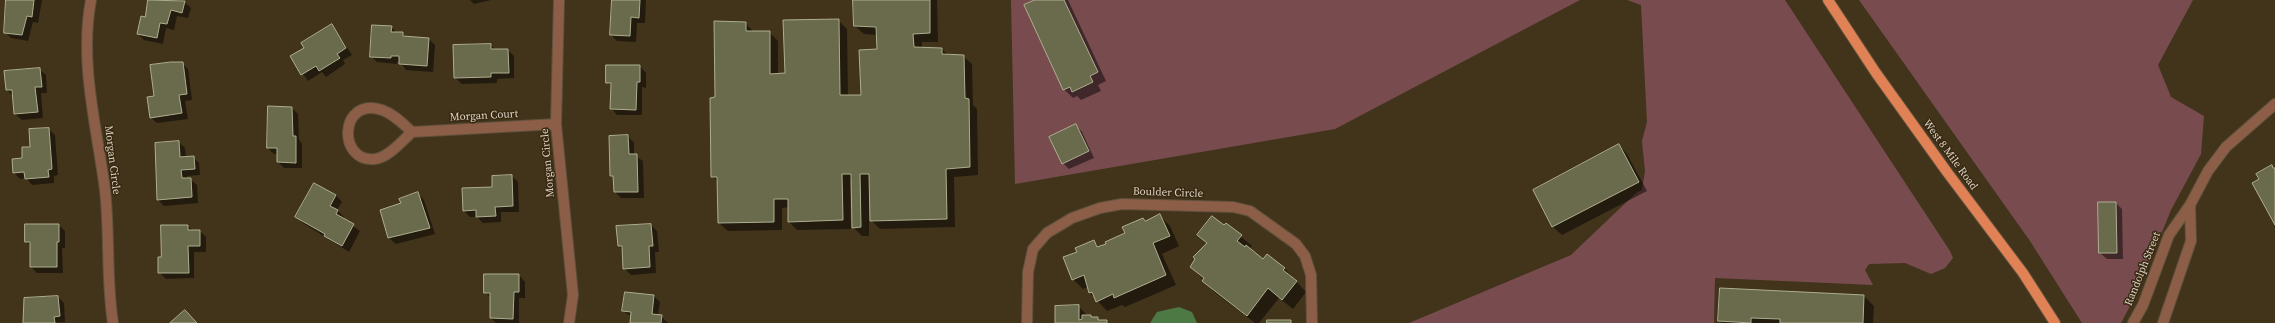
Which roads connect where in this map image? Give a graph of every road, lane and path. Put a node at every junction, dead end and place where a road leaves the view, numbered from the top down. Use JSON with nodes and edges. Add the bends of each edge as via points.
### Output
{"nodes":[{"id":1,"x":91,"y":0,"type":"edge"},
{"id":2,"x":559,"y":0,"type":"edge"},
{"id":3,"x":1828,"y":0,"type":"edge"},
{"id":4,"x":2275,"y":104,"type":"edge"},
{"id":5,"x":556,"y":124,"type":"junction"},
{"id":6,"x":412,"y":132,"type":"junction"},
{"id":7,"x":2190,"y":205,"type":"junction"},
{"id":8,"x":113,"y":323,"type":"edge"},
{"id":9,"x":569,"y":323,"type":"edge"},
{"id":10,"x":1027,"y":323,"type":"edge"},
{"id":11,"x":1312,"y":323,"type":"edge"},
{"id":12,"x":2055,"y":323,"type":"edge"},
{"id":13,"x":2133,"y":323,"type":"edge"},
{"id":14,"x":2163,"y":323,"type":"edge"}],
"edges":[{"from":1,"to":8,"type":"street","name":"Morgan Circle","via":[[87,39],[88,67],[105,190],[109,301]]},
{"from":2,"to":5,"type":"street","name":"Morgan Circle"},
{"from":3,"to":12,"type":"main road","name":"West 8 Mile Road","via":[[1946,172],[2023,273]]},
{"from":4,"to":7,"type":"street","name":"Randolph Street","via":[[2226,147],[2208,171]]},
{"from":5,"to":6,"type":"street","name":"Morgan Court"},
{"from":5,"to":9,"type":"street","name":"Morgan Circle","via":[[573,295]]},
{"from":6,"to":6,"type":"street","via":[[384,110],[368,108],[356,114],[348,126],[348,137],[353,150],[368,158],[376,158],[394,148]]},
{"from":7,"to":13,"type":"street","name":"Randolph Street","via":[[2169,235],[2143,305]]},
{"from":7,"to":14,"type":"street","name":"Randolph Street","via":[[2191,241]]},
{"from":10,"to":11,"type":"street","name":"Boulder Circle","via":[[1028,272],[1036,243],[1047,232],[1072,218],[1122,204],[1233,207],[1250,210],[1296,244],[1305,256],[1311,275]]}]}
